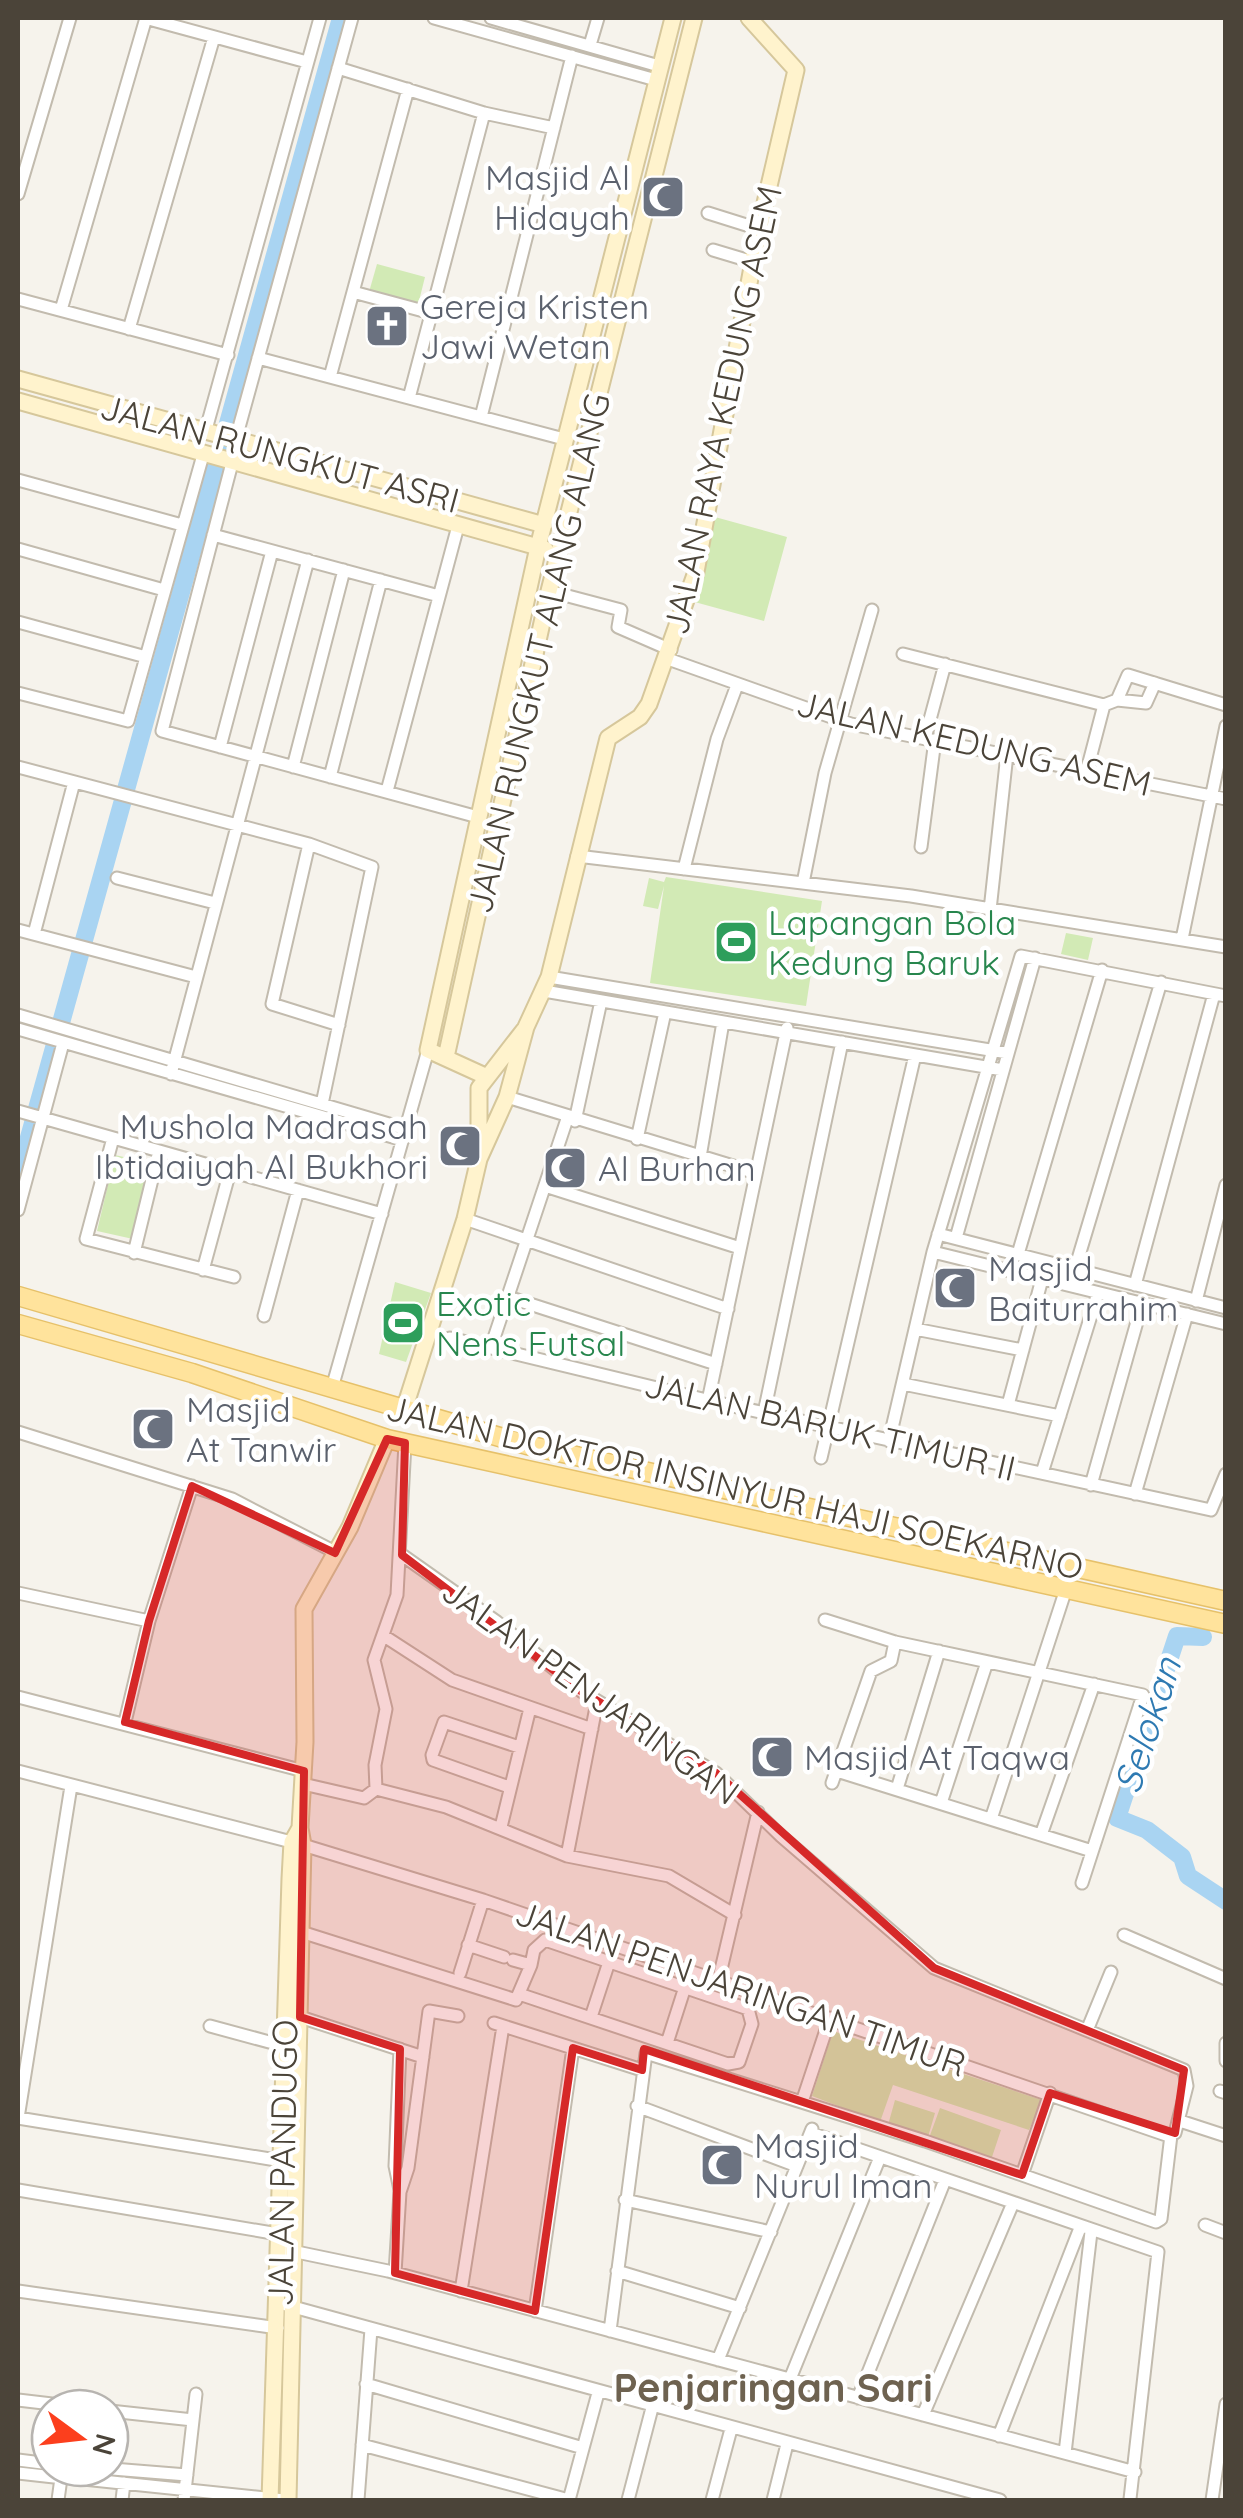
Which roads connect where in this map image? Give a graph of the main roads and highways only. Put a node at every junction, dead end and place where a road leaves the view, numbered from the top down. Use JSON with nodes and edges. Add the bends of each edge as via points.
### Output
{"nodes":[{"id":1,"x":18,"y":1296,"type":"edge"},
{"id":2,"x":104,"y":1320,"type":"junction"},
{"id":3,"x":18,"y":1324,"type":"edge"},
{"id":4,"x":142,"y":1332,"type":"junction"},
{"id":5,"x":100,"y":1346,"type":"junction"},
{"id":6,"x":138,"y":1357,"type":"junction"},
{"id":7,"x":648,"y":1472,"type":"junction"},
{"id":8,"x":684,"y":1480,"type":"junction"},
{"id":9,"x":643,"y":1495,"type":"junction"},
{"id":10,"x":680,"y":1504,"type":"junction"},
{"id":11,"x":1175,"y":1590,"type":"junction"},
{"id":12,"x":1218,"y":1599,"type":"edge"},
{"id":13,"x":1170,"y":1612,"type":"junction"},
{"id":14,"x":1202,"y":1619,"type":"junction"},
{"id":15,"x":1226,"y":1624,"type":"edge"}],
"edges":[{"from":1,"to":2,"type":"main road","name":"JALAN DOKTOR INSINYUR HAJI SOEKARNO"},
{"from":2,"to":4,"type":"main road","name":"JALAN DOKTOR INSINYUR HAJI SOEKARNO"},
{"from":2,"to":5,"type":"main road","via":[[110,1333]]},
{"from":3,"to":5,"type":"main road","name":"JALAN DOKTOR INSINYUR HAJI SOEKARNO"},
{"from":4,"to":6,"type":"main road","via":[[133,1341]]},
{"from":4,"to":7,"type":"main road","name":"JALAN DOKTOR INSINYUR HAJI SOEKARNO","via":[[527,1446]]},
{"from":5,"to":6,"type":"main road","name":"JALAN DOKTOR INSINYUR HAJI SOEKARNO"},
{"from":6,"to":9,"type":"main road","name":"JALAN DOKTOR INSINYUR HAJI SOEKARNO","via":[[396,1441]]},
{"from":7,"to":8,"type":"main road","name":"JALAN DOKTOR INSINYUR HAJI SOEKARNO"},
{"from":7,"to":9,"type":"main road","via":[[654,1483]]},
{"from":8,"to":10,"type":"main road","via":[[675,1491]]},
{"from":8,"to":11,"type":"main road","name":"JALAN DOKTOR INSINYUR HAJI SOEKARNO"},
{"from":9,"to":10,"type":"main road","name":"JALAN DOKTOR INSINYUR HAJI SOEKARNO"},
{"from":10,"to":13,"type":"main road","name":"JALAN DOKTOR INSINYUR HAJI SOEKARNO"},
{"from":11,"to":12,"type":"main road","name":"JALAN DOKTOR INSINYUR HAJI SOEKARNO"},
{"from":11,"to":13,"type":"main road","via":[[1177,1604]]},
{"from":12,"to":14,"type":"main road","via":[[1198,1606]]},
{"from":13,"to":14,"type":"main road","name":"JALAN DOKTOR INSINYUR HAJI SOEKARNO"},
{"from":14,"to":15,"type":"main road","name":"JALAN DOKTOR INSINYUR HAJI SOEKARNO"}]}
